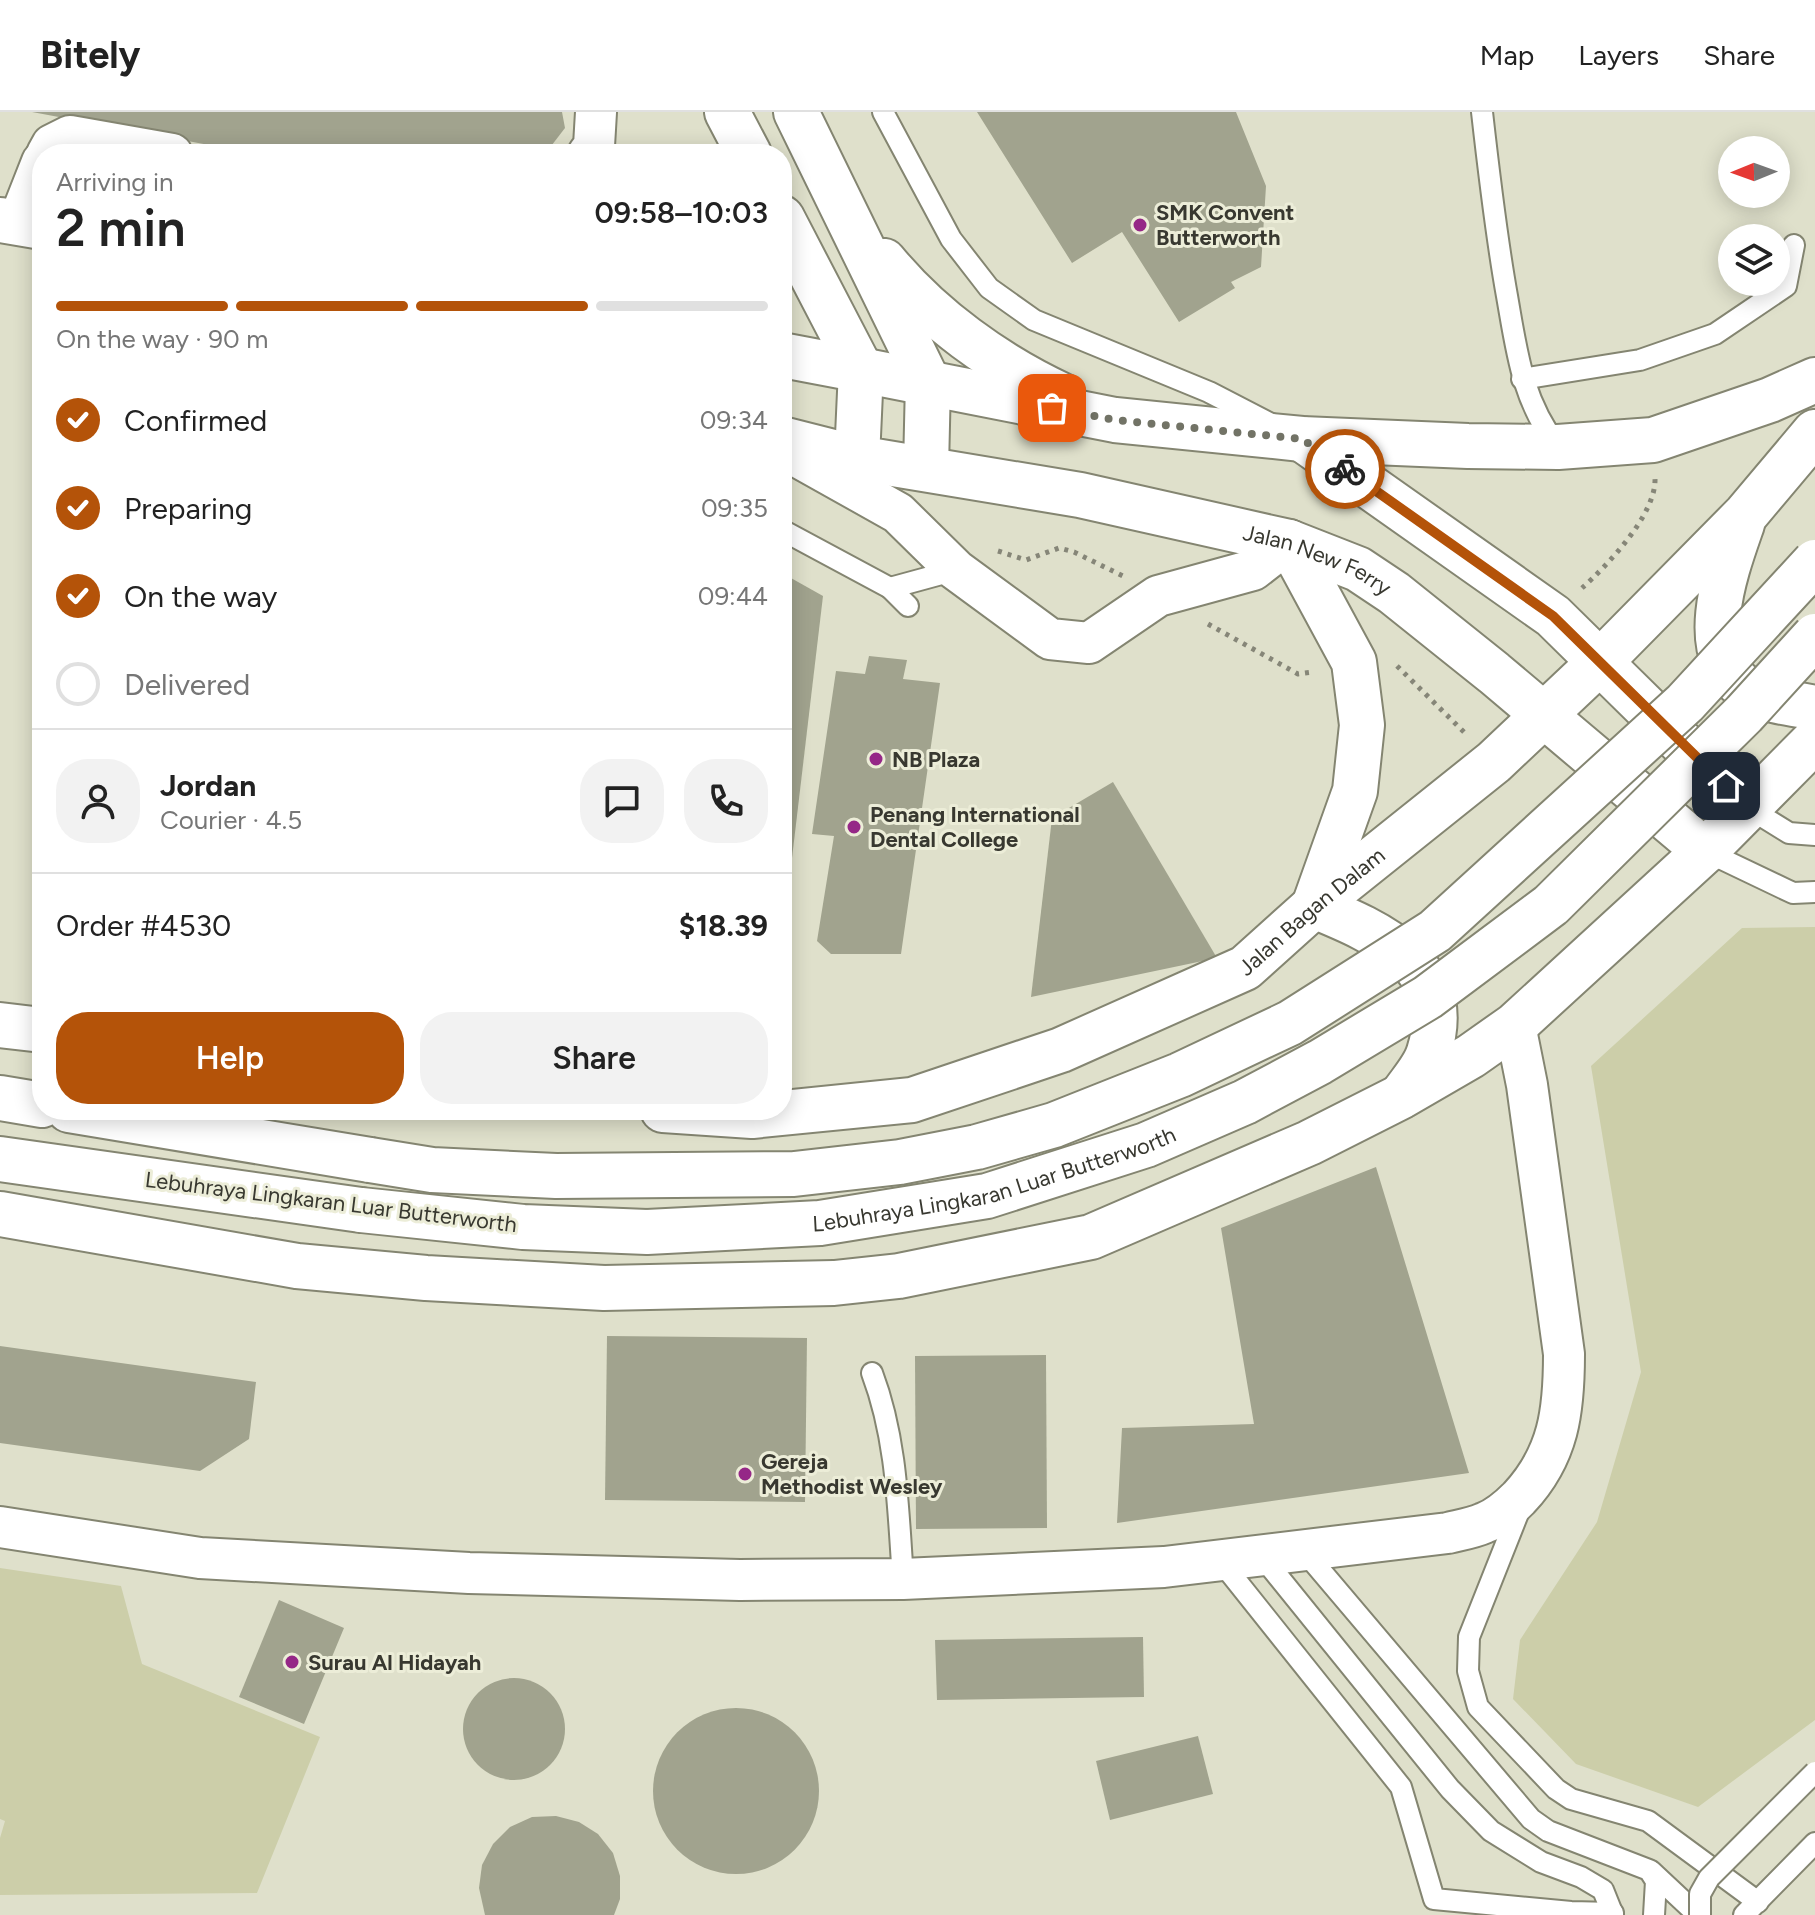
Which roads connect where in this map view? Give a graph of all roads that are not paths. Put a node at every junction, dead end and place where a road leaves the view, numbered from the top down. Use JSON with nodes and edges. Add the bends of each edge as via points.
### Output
{"nodes":[{"id":1,"x":596,"y":112,"type":"edge"},
{"id":2,"x":720,"y":112,"type":"edge"},
{"id":3,"x":727,"y":112,"type":"edge"},
{"id":4,"x":796,"y":112,"type":"edge"},
{"id":5,"x":883,"y":112,"type":"edge"},
{"id":6,"x":1482,"y":112,"type":"edge"},
{"id":7,"x":54,"y":144,"type":"edge"},
{"id":8,"x":115,"y":144,"type":"edge"},
{"id":9,"x":594,"y":144,"type":"edge"},
{"id":10,"x":717,"y":144,"type":"edge"},
{"id":11,"x":744,"y":144,"type":"edge"},
{"id":12,"x":32,"y":190,"type":"edge"},
{"id":13,"x":849,"y":219,"type":"junction"},
{"id":14,"x":20,"y":223,"type":"edge"},
{"id":15,"x":792,"y":237,"type":"edge"},
{"id":16,"x":1794,"y":245,"type":"dead end"},
{"id":17,"x":792,"y":357,"type":"edge"},
{"id":18,"x":861,"y":370,"type":"junction"},
{"id":19,"x":1522,"y":379,"type":"junction"},
{"id":20,"x":1815,"y":380,"type":"edge"},
{"id":21,"x":928,"y":382,"type":"junction"},
{"id":22,"x":1115,"y":420,"type":"junction"},
{"id":23,"x":1815,"y":432,"type":"edge"},
{"id":24,"x":1302,"y":439,"type":"junction"},
{"id":25,"x":792,"y":442,"type":"edge"},
{"id":26,"x":1558,"y":447,"type":"junction"},
{"id":27,"x":792,"y":454,"type":"edge"},
{"id":28,"x":857,"y":458,"type":"junction"},
{"id":29,"x":926,"y":468,"type":"junction"},
{"id":30,"x":1746,"y":514,"type":"junction"},
{"id":31,"x":792,"y":535,"type":"edge"},
{"id":32,"x":1289,"y":542,"type":"junction"},
{"id":33,"x":1815,"y":562,"type":"edge"},
{"id":34,"x":956,"y":570,"type":"junction"},
{"id":35,"x":890,"y":588,"type":"junction"},
{"id":36,"x":908,"y":606,"type":"dead end"},
{"id":37,"x":1815,"y":636,"type":"edge"},
{"id":38,"x":1600,"y":662,"type":"junction"},
{"id":39,"x":1815,"y":708,"type":"edge"},
{"id":40,"x":1543,"y":716,"type":"junction"},
{"id":41,"x":1815,"y":740,"type":"edge"},
{"id":42,"x":1747,"y":807,"type":"junction"},
{"id":43,"x":1815,"y":835,"type":"edge"},
{"id":44,"x":1705,"y":851,"type":"junction"},
{"id":45,"x":1815,"y":892,"type":"edge"},
{"id":46,"x":1314,"y":906,"type":"junction"},
{"id":47,"x":0,"y":1025,"type":"edge"},
{"id":48,"x":1515,"y":1025,"type":"junction"},
{"id":49,"x":32,"y":1029,"type":"edge"},
{"id":50,"x":1402,"y":1096,"type":"junction"},
{"id":51,"x":0,"y":1098,"type":"edge"},
{"id":52,"x":32,"y":1103,"type":"edge"},
{"id":53,"x":792,"y":1112,"type":"edge"},
{"id":54,"x":129,"y":1120,"type":"edge"},
{"id":55,"x":0,"y":1159,"type":"edge"},
{"id":56,"x":0,"y":1214,"type":"edge"},
{"id":57,"x":872,"y":1373,"type":"dead end"},
{"id":58,"x":1529,"y":1487,"type":"junction"},
{"id":59,"x":0,"y":1527,"type":"edge"},
{"id":60,"x":1304,"y":1551,"type":"junction"},
{"id":61,"x":1260,"y":1554,"type":"junction"},
{"id":62,"x":1219,"y":1559,"type":"junction"},
{"id":63,"x":903,"y":1579,"type":"junction"},
{"id":64,"x":1815,"y":1772,"type":"edge"},
{"id":65,"x":1815,"y":1843,"type":"edge"},
{"id":66,"x":1649,"y":1870,"type":"junction"},
{"id":67,"x":1751,"y":1908,"type":"edge"},
{"id":68,"x":1571,"y":1914,"type":"edge"},
{"id":69,"x":1613,"y":1914,"type":"edge"},
{"id":70,"x":1654,"y":1915,"type":"edge"},
{"id":71,"x":1699,"y":1915,"type":"edge"}],
"edges":[{"from":1,"to":9,"type":"street"},
{"from":2,"to":10,"type":"main road"},
{"from":3,"to":11,"type":"main road"},
{"from":4,"to":13,"type":"main road"},
{"from":5,"to":24,"type":"lane","via":[[951,239],[989,288],[1034,320],[1209,392]]},
{"from":6,"to":19,"type":"lane","via":[[1496,238]]},
{"from":7,"to":8,"type":"street","via":[[70,136]]},
{"from":12,"to":14,"type":"street"},
{"from":13,"to":21,"type":"main road"},
{"from":13,"to":22,"type":"main road","via":[[909,292],[975,345],[1037,384]]},
{"from":15,"to":18,"type":"main road"},
{"from":16,"to":19,"type":"lane","via":[[1786,286],[1715,334],[1640,360]]},
{"from":17,"to":18,"type":"main road"},
{"from":18,"to":21,"type":"main road"},
{"from":18,"to":28,"type":"main road"},
{"from":19,"to":26,"type":"lane","via":[[1540,423]]},
{"from":20,"to":26,"type":"main road","via":[[1653,440]]},
{"from":21,"to":22,"type":"main road"},
{"from":21,"to":29,"type":"main road"},
{"from":22,"to":24,"type":"main road"},
{"from":23,"to":30,"type":"main road","name":"Jalan Bagan Dalam"},
{"from":24,"to":26,"type":"main road"},
{"from":24,"to":38,"type":"main road","via":[[1553,616]]},
{"from":25,"to":28,"type":"main road","name":"Jalan New Ferry"},
{"from":27,"to":34,"type":"street","via":[[898,513]]},
{"from":28,"to":29,"type":"main road","name":"Jalan New Ferry"},
{"from":29,"to":32,"type":"main road","name":"Jalan New Ferry","via":[[1080,495]]},
{"from":30,"to":38,"type":"main road","name":"Jalan Bagan Dalam"},
{"from":30,"to":39,"type":"main road","via":[[1722,587],[1718,621],[1724,663],[1744,688],[1779,703]]},
{"from":31,"to":35,"type":"lane"},
{"from":32,"to":34,"type":"street","via":[[1253,570],[1158,596],[1089,643],[1050,639]]},
{"from":32,"to":40,"type":"main road","name":"Jalan New Ferry","via":[[1358,569],[1394,593]]},
{"from":32,"to":46,"type":"main road","via":[[1354,662],[1362,725],[1355,791]]},
{"from":33,"to":54,"type":"main road","name":"Lebuhraya Lingkaran Luar Butterworth","bridge":true,"via":[[1685,703],[1435,931],[1290,1023],[1180,1075],[1054,1125],[900,1162],[794,1174],[556,1176],[432,1170]]},
{"from":34,"to":35,"type":"lane"},
{"from":35,"to":36,"type":"lane"},
{"from":37,"to":55,"type":"main road","name":"Lebuhraya Lingkaran Luar Butterworth","bridge":true,"via":[[1551,905],[1428,997],[1245,1102],[1146,1145],[987,1196],[820,1223],[647,1232],[523,1227],[361,1210]]},
{"from":38,"to":40,"type":"main road","name":"Jalan Bagan Dalam"},
{"from":38,"to":42,"type":"main road"},
{"from":40,"to":44,"type":"main road","name":"Jalan New Ferry"},
{"from":40,"to":46,"type":"main road","name":"Jalan Bagan Dalam","via":[[1494,762]]},
{"from":41,"to":42,"type":"main road"},
{"from":42,"to":43,"type":"lane","via":[[1789,833]]},
{"from":42,"to":44,"type":"main road"},
{"from":44,"to":45,"type":"lane","via":[[1793,893]]},
{"from":44,"to":48,"type":"main road"},
{"from":46,"to":50,"type":"main road","via":[[1368,928],[1399,948],[1426,979],[1437,1013],[1429,1055]]},
{"from":46,"to":53,"type":"main road","name":"Jalan Bagan Dalam","via":[[1245,968],[1061,1050],[912,1100]]},
{"from":47,"to":49,"type":"main road"},
{"from":48,"to":50,"type":"main road"},
{"from":48,"to":58,"type":"street","via":[[1564,1354],[1557,1433]]},
{"from":50,"to":56,"type":"main road","via":[[1309,1143],[1091,1237],[899,1276],[834,1283],[604,1288],[362,1273]]},
{"from":51,"to":52,"type":"main road"},
{"from":57,"to":63,"type":"lane","via":[[892,1439]]},
{"from":58,"to":60,"type":"street","via":[[1486,1523],[1448,1533]]},
{"from":58,"to":67,"type":"lane","via":[[1469,1637],[1468,1671],[1478,1707],[1556,1789],[1571,1799],[1648,1821]]},
{"from":59,"to":63,"type":"street","via":[[200,1558],[485,1573]]},
{"from":60,"to":61,"type":"street"},
{"from":60,"to":66,"type":"lane","via":[[1531,1819],[1548,1831]]},
{"from":61,"to":62,"type":"street"},
{"from":61,"to":69,"type":"lane","via":[[1481,1821],[1541,1862],[1603,1890]]},
{"from":62,"to":63,"type":"street","via":[[1164,1567]]},
{"from":62,"to":68,"type":"lane","via":[[1401,1787],[1434,1899]]},
{"from":64,"to":71,"type":"lane","bridge":true,"via":[[1709,1878],[1700,1894]]},
{"from":65,"to":67,"type":"lane"},
{"from":66,"to":70,"type":"lane","via":[[1656,1881]]},
{"from":66,"to":71,"type":"lane"},
{"from":68,"to":69,"type":"lane"}]}
